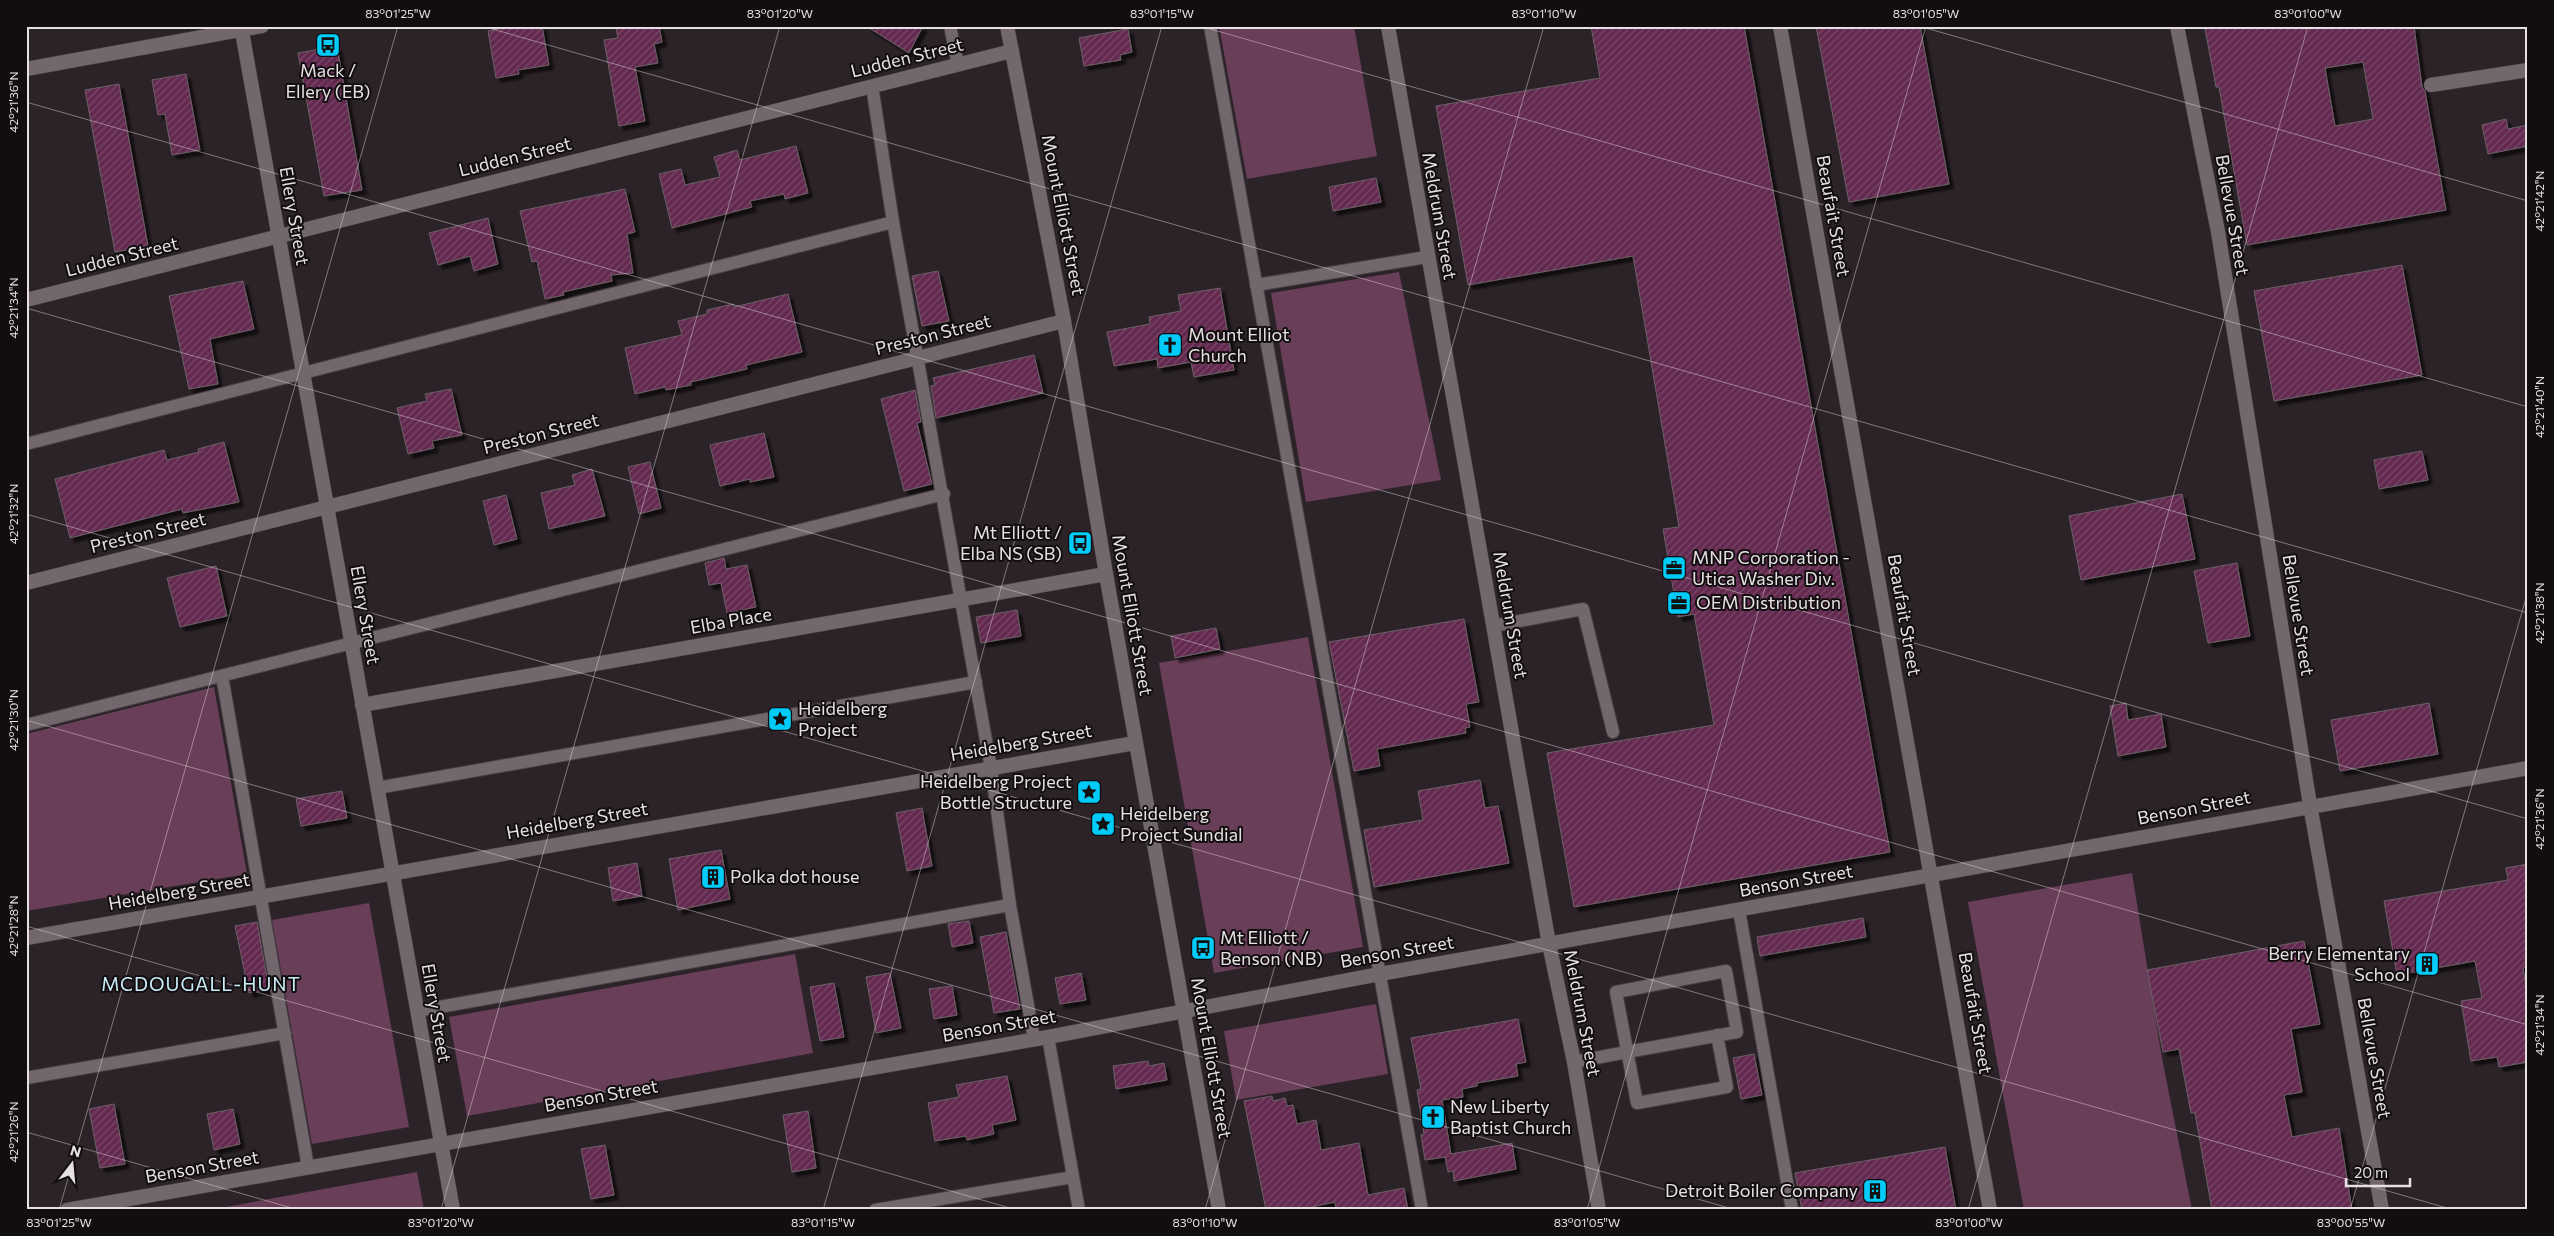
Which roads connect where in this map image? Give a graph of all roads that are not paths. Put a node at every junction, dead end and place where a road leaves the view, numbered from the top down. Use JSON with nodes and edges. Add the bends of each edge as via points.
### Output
{"nodes":[{"id":1,"x":262,"y":26,"type":"edge"},
{"id":2,"x":950,"y":26,"type":"edge"},
{"id":3,"x":1007,"y":26,"type":"edge"},
{"id":4,"x":1210,"y":26,"type":"edge"},
{"id":5,"x":1388,"y":26,"type":"edge"},
{"id":6,"x":1780,"y":26,"type":"edge"},
{"id":7,"x":2177,"y":26,"type":"edge"},
{"id":8,"x":241,"y":28,"type":"edge"},
{"id":9,"x":1012,"y":51,"type":"junction"},
{"id":10,"x":958,"y":65,"type":"junction"},
{"id":11,"x":26,"y":69,"type":"edge"},
{"id":12,"x":2528,"y":70,"type":"edge"},
{"id":13,"x":2431,"y":84,"type":"dead end"},
{"id":14,"x":872,"y":86,"type":"junction"},
{"id":15,"x":893,"y":222,"type":"junction"},
{"id":16,"x":278,"y":237,"type":"junction"},
{"id":17,"x":1427,"y":257,"type":"junction"},
{"id":18,"x":1256,"y":285,"type":"junction"},
{"id":19,"x":26,"y":300,"type":"edge"},
{"id":20,"x":1064,"y":321,"type":"junction"},
{"id":21,"x":916,"y":358,"type":"junction"},
{"id":22,"x":303,"y":374,"type":"junction"},
{"id":23,"x":26,"y":444,"type":"edge"},
{"id":24,"x":944,"y":494,"type":"junction"},
{"id":25,"x":327,"y":507,"type":"junction"},
{"id":26,"x":1106,"y":574,"type":"junction"},
{"id":27,"x":26,"y":583,"type":"edge"},
{"id":28,"x":961,"y":599,"type":"junction"},
{"id":29,"x":1493,"y":626,"type":"junction"},
{"id":30,"x":351,"y":644,"type":"junction"},
{"id":31,"x":222,"y":676,"type":"junction"},
{"id":32,"x":976,"y":682,"type":"junction"},
{"id":33,"x":362,"y":705,"type":"junction"},
{"id":34,"x":26,"y":725,"type":"edge"},
{"id":35,"x":1612,"y":732,"type":"dead end"},
{"id":36,"x":1136,"y":743,"type":"junction"},
{"id":37,"x":991,"y":768,"type":"junction"},
{"id":38,"x":2528,"y":768,"type":"edge"},
{"id":39,"x":377,"y":788,"type":"junction"},
{"id":40,"x":2310,"y":805,"type":"junction"},
{"id":41,"x":392,"y":873,"type":"junction"},
{"id":42,"x":1932,"y":875,"type":"junction"},
{"id":43,"x":261,"y":896,"type":"junction"},
{"id":44,"x":1010,"y":905,"type":"junction"},
{"id":45,"x":1739,"y":910,"type":"junction"},
{"id":46,"x":26,"y":938,"type":"edge"},
{"id":47,"x":1550,"y":944,"type":"junction"},
{"id":48,"x":1380,"y":974,"type":"junction"},
{"id":49,"x":1184,"y":1011,"type":"junction"},
{"id":50,"x":417,"y":1012,"type":"junction"},
{"id":51,"x":285,"y":1033,"type":"junction"},
{"id":52,"x":1717,"y":1035,"type":"junction"},
{"id":53,"x":1041,"y":1038,"type":"junction"},
{"id":54,"x":1627,"y":1052,"type":"junction"},
{"id":55,"x":1574,"y":1062,"type":"junction"},
{"id":56,"x":26,"y":1078,"type":"edge"},
{"id":57,"x":440,"y":1144,"type":"junction"},
{"id":58,"x":308,"y":1167,"type":"junction"},
{"id":59,"x":1073,"y":1177,"type":"junction"},
{"id":60,"x":67,"y":1210,"type":"edge"},
{"id":61,"x":453,"y":1210,"type":"edge"},
{"id":62,"x":875,"y":1210,"type":"edge"},
{"id":63,"x":1079,"y":1210,"type":"edge"},
{"id":64,"x":1219,"y":1210,"type":"edge"},
{"id":65,"x":1422,"y":1210,"type":"edge"},
{"id":66,"x":1599,"y":1210,"type":"edge"},
{"id":67,"x":1792,"y":1210,"type":"edge"},
{"id":68,"x":1990,"y":1210,"type":"edge"},
{"id":69,"x":2382,"y":1210,"type":"edge"}],
"edges":[{"from":1,"to":8,"type":"street"},
{"from":2,"to":10,"type":"lane"},
{"from":3,"to":9,"type":"street","name":"Mount Elliott Street"},
{"from":4,"to":18,"type":"lane"},
{"from":5,"to":17,"type":"street","name":"Meldrum Street"},
{"from":6,"to":42,"type":"street","name":"Beaufait Street"},
{"from":7,"to":40,"type":"street","name":"Bellevue Street","via":[[2218,232]]},
{"from":8,"to":11,"type":"street"},
{"from":8,"to":16,"type":"street","name":"Ellery Street"},
{"from":9,"to":10,"type":"street","name":"Ludden Street"},
{"from":9,"to":20,"type":"street","name":"Mount Elliott Street"},
{"from":10,"to":14,"type":"street","name":"Ludden Street"},
{"from":12,"to":13,"type":"street"},
{"from":14,"to":15,"type":"lane"},
{"from":14,"to":16,"type":"street","name":"Ludden Street"},
{"from":15,"to":21,"type":"lane"},
{"from":15,"to":22,"type":"lane"},
{"from":16,"to":19,"type":"street","name":"Ludden Street"},
{"from":16,"to":22,"type":"street","name":"Ellery Street"},
{"from":17,"to":18,"type":"lane"},
{"from":17,"to":29,"type":"street","name":"Meldrum Street"},
{"from":18,"to":48,"type":"lane"},
{"from":20,"to":21,"type":"street","name":"Preston Street"},
{"from":20,"to":26,"type":"street","name":"Mount Elliott Street"},
{"from":21,"to":24,"type":"lane"},
{"from":21,"to":25,"type":"street","name":"Preston Street"},
{"from":22,"to":23,"type":"lane"},
{"from":22,"to":25,"type":"street","name":"Ellery Street"},
{"from":24,"to":28,"type":"lane"},
{"from":24,"to":30,"type":"lane"},
{"from":25,"to":27,"type":"street","name":"Preston Street"},
{"from":25,"to":30,"type":"street","name":"Ellery Street"},
{"from":26,"to":28,"type":"street","name":"Elba Place"},
{"from":26,"to":36,"type":"street","name":"Mount Elliott Street"},
{"from":28,"to":32,"type":"lane"},
{"from":28,"to":33,"type":"street","name":"Elba Place"},
{"from":29,"to":35,"type":"lane","via":[[1583,608]]},
{"from":29,"to":47,"type":"street","name":"Meldrum Street"},
{"from":30,"to":31,"type":"lane"},
{"from":30,"to":33,"type":"street","name":"Ellery Street"},
{"from":31,"to":34,"type":"lane"},
{"from":31,"to":43,"type":"lane"},
{"from":32,"to":37,"type":"lane"},
{"from":32,"to":39,"type":"lane"},
{"from":33,"to":39,"type":"street","name":"Ellery Street"},
{"from":36,"to":37,"type":"street","name":"Heidelberg Street"},
{"from":36,"to":49,"type":"street","name":"Mount Elliott Street"},
{"from":37,"to":41,"type":"street","name":"Heidelberg Street"},
{"from":37,"to":44,"type":"lane"},
{"from":38,"to":40,"type":"street","name":"Benson Street"},
{"from":39,"to":41,"type":"street","name":"Ellery Street"},
{"from":40,"to":42,"type":"street","name":"Benson Street"},
{"from":40,"to":69,"type":"street","name":"Bellevue Street"},
{"from":41,"to":43,"type":"street","name":"Heidelberg Street"},
{"from":41,"to":50,"type":"street","name":"Ellery Street"},
{"from":42,"to":45,"type":"street","name":"Benson Street"},
{"from":42,"to":68,"type":"street","name":"Beaufait Street"},
{"from":43,"to":46,"type":"street","name":"Heidelberg Street"},
{"from":43,"to":51,"type":"lane"},
{"from":44,"to":50,"type":"lane"},
{"from":44,"to":53,"type":"lane"},
{"from":45,"to":47,"type":"street","name":"Benson Street"},
{"from":45,"to":67,"type":"lane"},
{"from":47,"to":48,"type":"street","name":"Benson Street"},
{"from":47,"to":55,"type":"street","name":"Meldrum Street"},
{"from":48,"to":49,"type":"street","name":"Benson Street"},
{"from":48,"to":65,"type":"lane"},
{"from":49,"to":53,"type":"street","name":"Benson Street"},
{"from":49,"to":64,"type":"street","name":"Mount Elliott Street"},
{"from":50,"to":57,"type":"street","name":"Ellery Street"},
{"from":51,"to":56,"type":"lane"},
{"from":51,"to":58,"type":"lane"},
{"from":52,"to":54,"type":"lane"},
{"from":52,"to":54,"type":"lane","via":[[1727,1087],[1637,1102]]},
{"from":52,"to":54,"type":"lane","via":[[1737,1032],[1726,971],[1616,992]]},
{"from":53,"to":57,"type":"street","name":"Benson Street"},
{"from":53,"to":59,"type":"lane"},
{"from":54,"to":55,"type":"lane"},
{"from":55,"to":66,"type":"street","name":"Meldrum Street"},
{"from":57,"to":58,"type":"street","name":"Benson Street"},
{"from":57,"to":61,"type":"street","name":"Ellery Street"},
{"from":58,"to":60,"type":"street","name":"Benson Street"},
{"from":59,"to":62,"type":"lane"},
{"from":59,"to":63,"type":"lane"}]}
